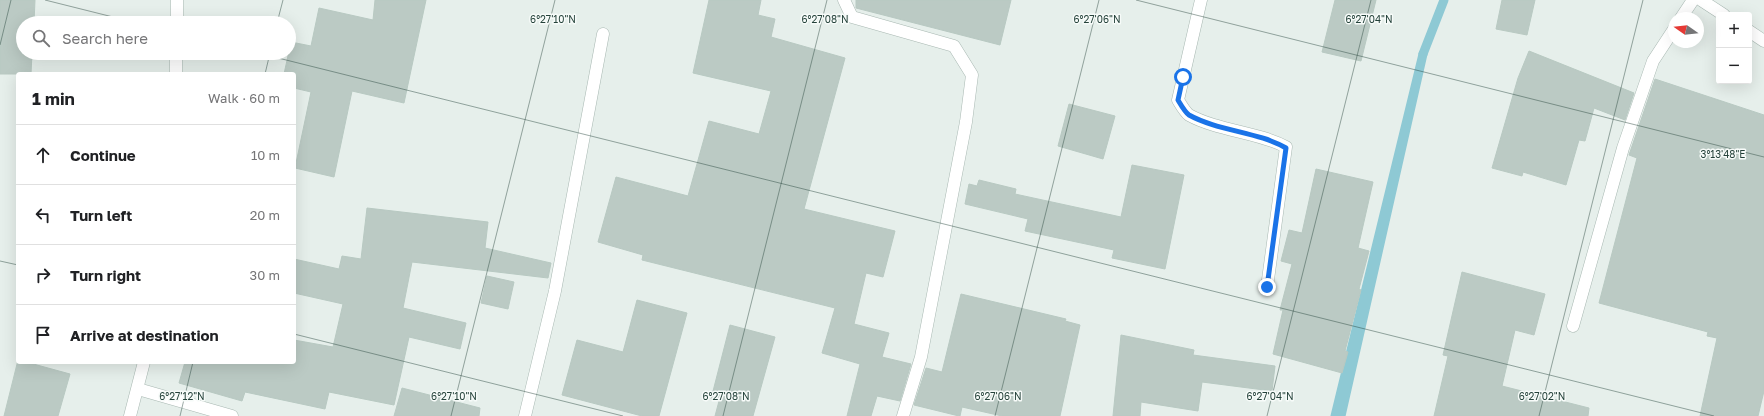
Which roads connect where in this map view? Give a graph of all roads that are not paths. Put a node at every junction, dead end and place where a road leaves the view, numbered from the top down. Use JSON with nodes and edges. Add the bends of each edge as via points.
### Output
{"nodes":[{"id":1,"x":177,"y":0,"type":"edge"},
{"id":2,"x":844,"y":0,"type":"edge"},
{"id":3,"x":1201,"y":0,"type":"edge"},
{"id":4,"x":1693,"y":0,"type":"edge"},
{"id":5,"x":1701,"y":0,"type":"edge"},
{"id":6,"x":1685,"y":12,"type":"edge"},
{"id":7,"x":1719,"y":12,"type":"edge"},
{"id":8,"x":177,"y":16,"type":"edge"},
{"id":9,"x":1752,"y":33,"type":"edge"},
{"id":10,"x":603,"y":34,"type":"dead end"},
{"id":11,"x":1668,"y":38,"type":"edge"},
{"id":12,"x":1764,"y":41,"type":"edge"},
{"id":13,"x":176,"y":60,"type":"edge"},
{"id":14,"x":176,"y":72,"type":"edge"},
{"id":15,"x":1267,"y":287,"type":"dead end"},
{"id":16,"x":1573,"y":326,"type":"dead end"},
{"id":17,"x":144,"y":364,"type":"edge"},
{"id":18,"x":138,"y":389,"type":"junction"},
{"id":19,"x":130,"y":416,"type":"edge"},
{"id":20,"x":232,"y":416,"type":"edge"},
{"id":21,"x":525,"y":416,"type":"edge"},
{"id":22,"x":903,"y":416,"type":"edge"}],
"edges":[{"from":1,"to":8,"type":"street"},
{"from":2,"to":22,"type":"street","via":[[852,17],[954,46],[972,75],[966,122],[921,357]]},
{"from":3,"to":15,"type":"street","via":[[1178,100],[1188,114],[1232,131],[1277,142],[1286,148]]},
{"from":4,"to":6,"type":"street"},
{"from":5,"to":7,"type":"street"},
{"from":9,"to":12,"type":"street"},
{"from":10,"to":21,"type":"street","via":[[555,292]]},
{"from":11,"to":16,"type":"street","via":[[1653,61],[1623,148]]},
{"from":13,"to":14,"type":"street"},
{"from":17,"to":18,"type":"street"},
{"from":18,"to":19,"type":"street"},
{"from":18,"to":20,"type":"street"}]}
